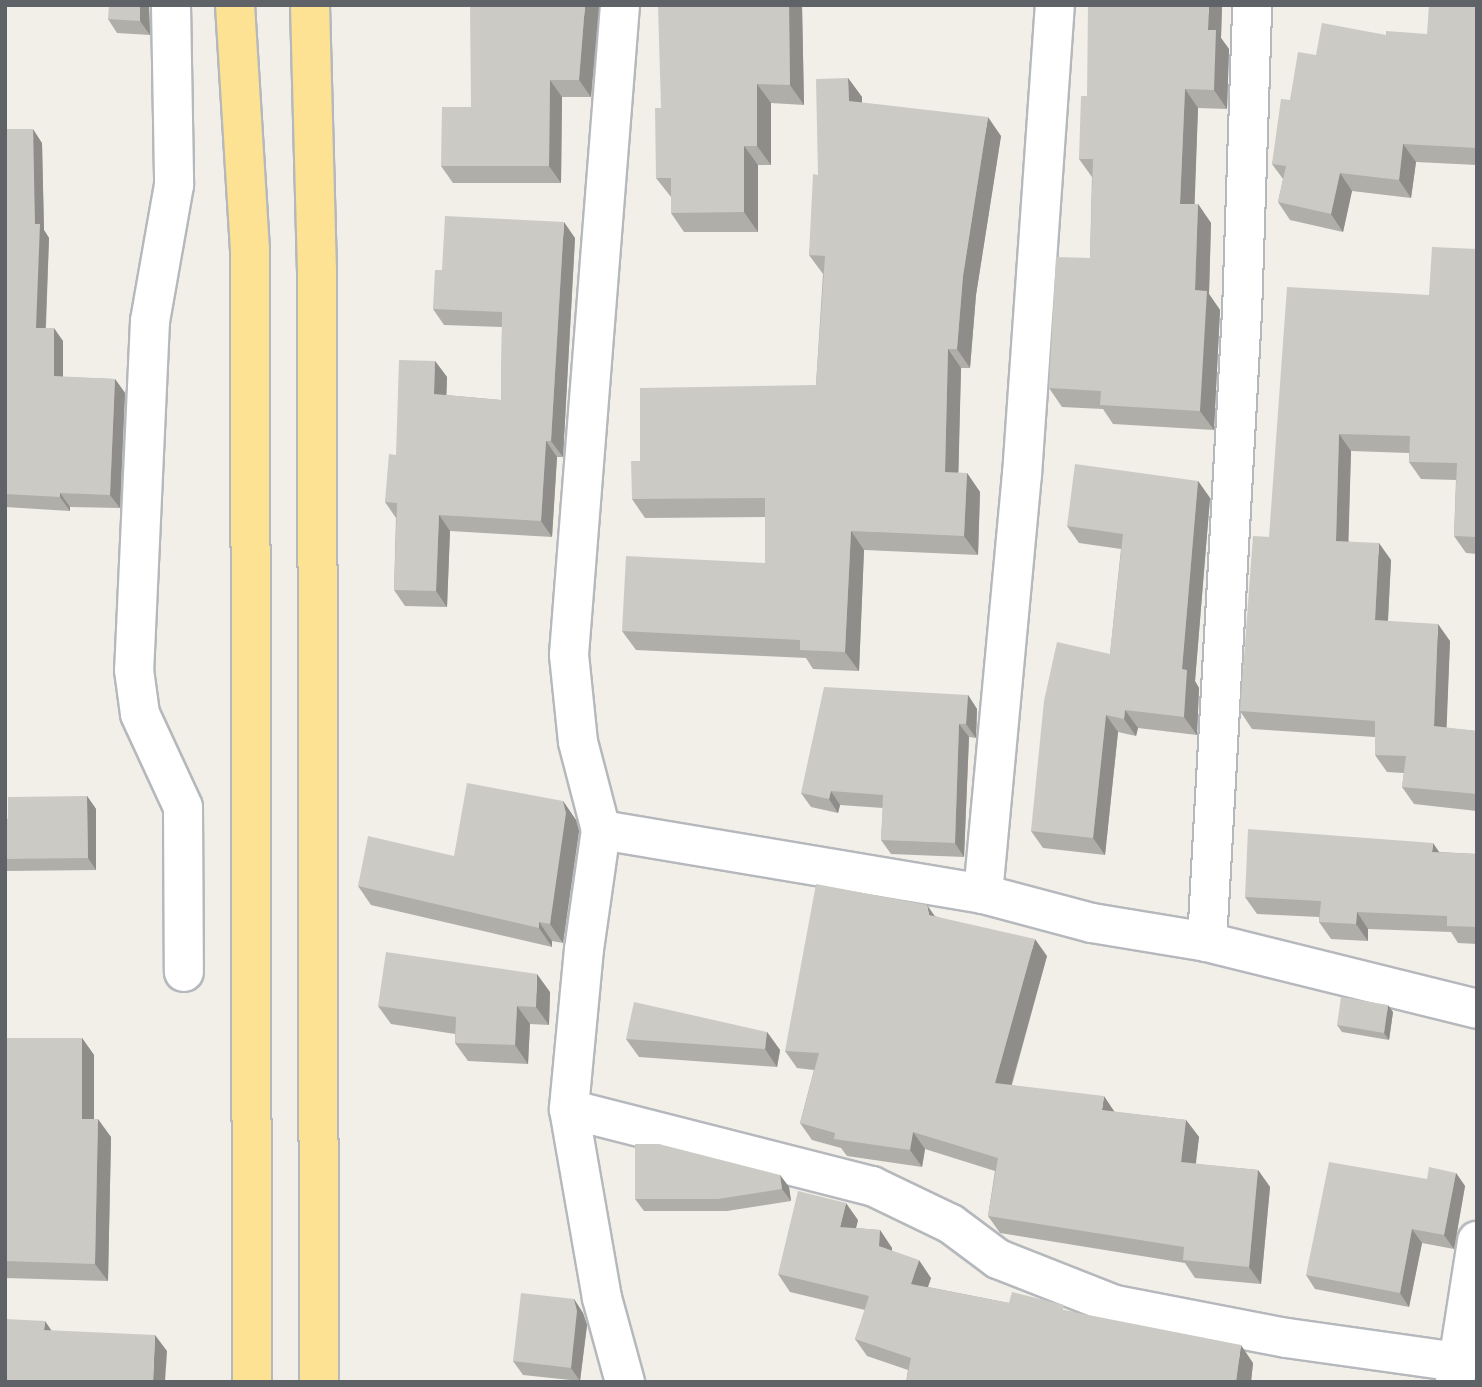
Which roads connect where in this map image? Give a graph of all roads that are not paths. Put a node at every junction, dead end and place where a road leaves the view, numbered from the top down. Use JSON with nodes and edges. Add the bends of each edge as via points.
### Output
{"nodes":[{"id":1,"x":171,"y":5,"type":"edge"},
{"id":2,"x":235,"y":5,"type":"edge"},
{"id":3,"x":310,"y":5,"type":"edge"},
{"id":4,"x":620,"y":5,"type":"edge"},
{"id":5,"x":1055,"y":5,"type":"edge"},
{"id":6,"x":1252,"y":5,"type":"edge"},
{"id":7,"x":601,"y":830,"type":"junction"},
{"id":8,"x":983,"y":894,"type":"junction"},
{"id":9,"x":1207,"y":942,"type":"junction"},
{"id":10,"x":184,"y":972,"type":"dead end"},
{"id":11,"x":1477,"y":1009,"type":"edge"},
{"id":12,"x":569,"y":1109,"type":"junction"},
{"id":13,"x":1477,"y":1241,"type":"edge"},
{"id":14,"x":1456,"y":1372,"type":"edge"},
{"id":15,"x":252,"y":1382,"type":"edge"},
{"id":16,"x":319,"y":1382,"type":"edge"},
{"id":17,"x":625,"y":1382,"type":"edge"}],
"edges":[{"from":1,"to":10,"type":"street","via":[[174,186],[150,321],[134,670],[141,714],[183,807]]},
{"from":2,"to":15,"type":"highway","via":[[250,250]]},
{"from":3,"to":16,"type":"highway","via":[[317,270]]},
{"from":4,"to":7,"type":"street","via":[[569,655],[578,742]]},
{"from":5,"to":8,"type":"street","via":[[1022,475]]},
{"from":6,"to":9,"type":"street","via":[[1242,313]]},
{"from":7,"to":8,"type":"street"},
{"from":7,"to":12,"type":"street"},
{"from":8,"to":9,"type":"street","via":[[1092,923]]},
{"from":9,"to":11,"type":"street"},
{"from":12,"to":14,"type":"street","via":[[872,1186],[951,1224],[998,1259],[1115,1305]]},
{"from":12,"to":17,"type":"street","via":[[602,1298]]},
{"from":13,"to":14,"type":"street"}]}
